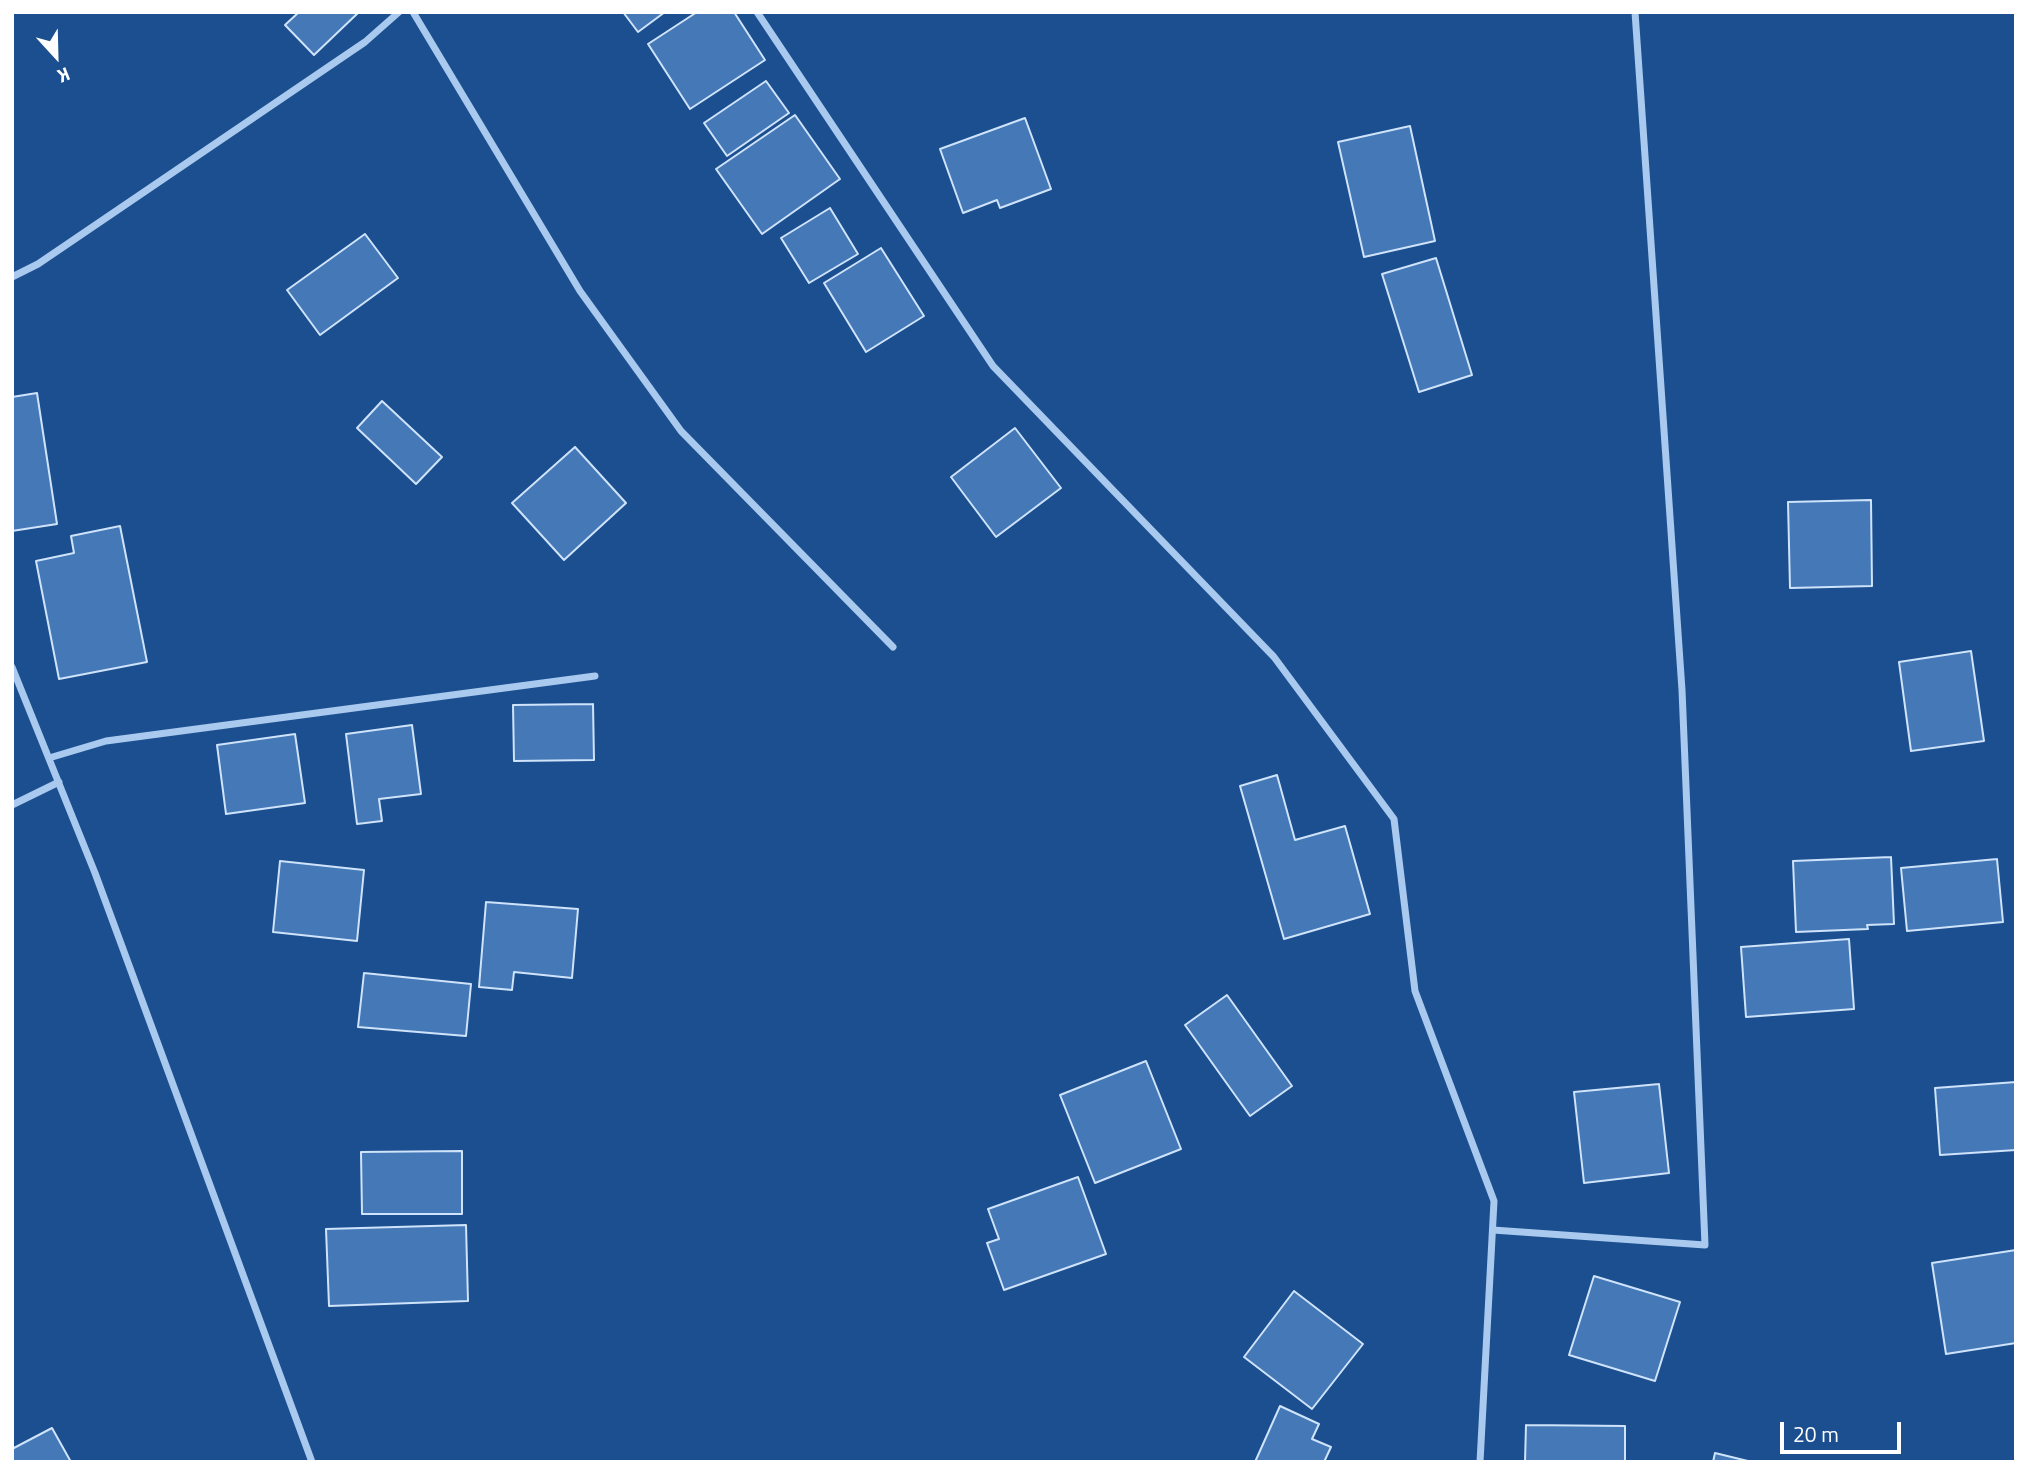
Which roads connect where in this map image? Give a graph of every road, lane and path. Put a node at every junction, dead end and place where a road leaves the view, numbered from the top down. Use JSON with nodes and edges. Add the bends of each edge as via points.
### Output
{"nodes":[{"id":1,"x":399,"y":12,"type":"edge"},
{"id":2,"x":413,"y":12,"type":"edge"},
{"id":3,"x":757,"y":12,"type":"edge"},
{"id":4,"x":1635,"y":12,"type":"edge"},
{"id":5,"x":12,"y":277,"type":"edge"},
{"id":6,"x":893,"y":647,"type":"dead end"},
{"id":7,"x":12,"y":667,"type":"edge"},
{"id":8,"x":595,"y":676,"type":"dead end"},
{"id":9,"x":49,"y":758,"type":"junction"},
{"id":10,"x":59,"y":782,"type":"junction"},
{"id":11,"x":12,"y":806,"type":"edge"},
{"id":12,"x":1493,"y":1230,"type":"junction"},
{"id":13,"x":312,"y":1462,"type":"edge"},
{"id":14,"x":1480,"y":1462,"type":"edge"}],
"edges":[{"from":1,"to":5,"type":"street","via":[[342,57],[38,264]]},
{"from":2,"to":6,"type":"street","via":[[580,291],[681,431]]},
{"from":3,"to":12,"type":"street","via":[[993,366],[1274,657],[1394,819],[1415,991],[1494,1200]]},
{"from":4,"to":12,"type":"street","via":[[1682,690],[1705,1245]]},
{"from":7,"to":9,"type":"street"},
{"from":8,"to":9,"type":"street","via":[[106,741]]},
{"from":9,"to":10,"type":"street"},
{"from":10,"to":11,"type":"street"},
{"from":10,"to":13,"type":"street"},
{"from":12,"to":14,"type":"street"}]}
